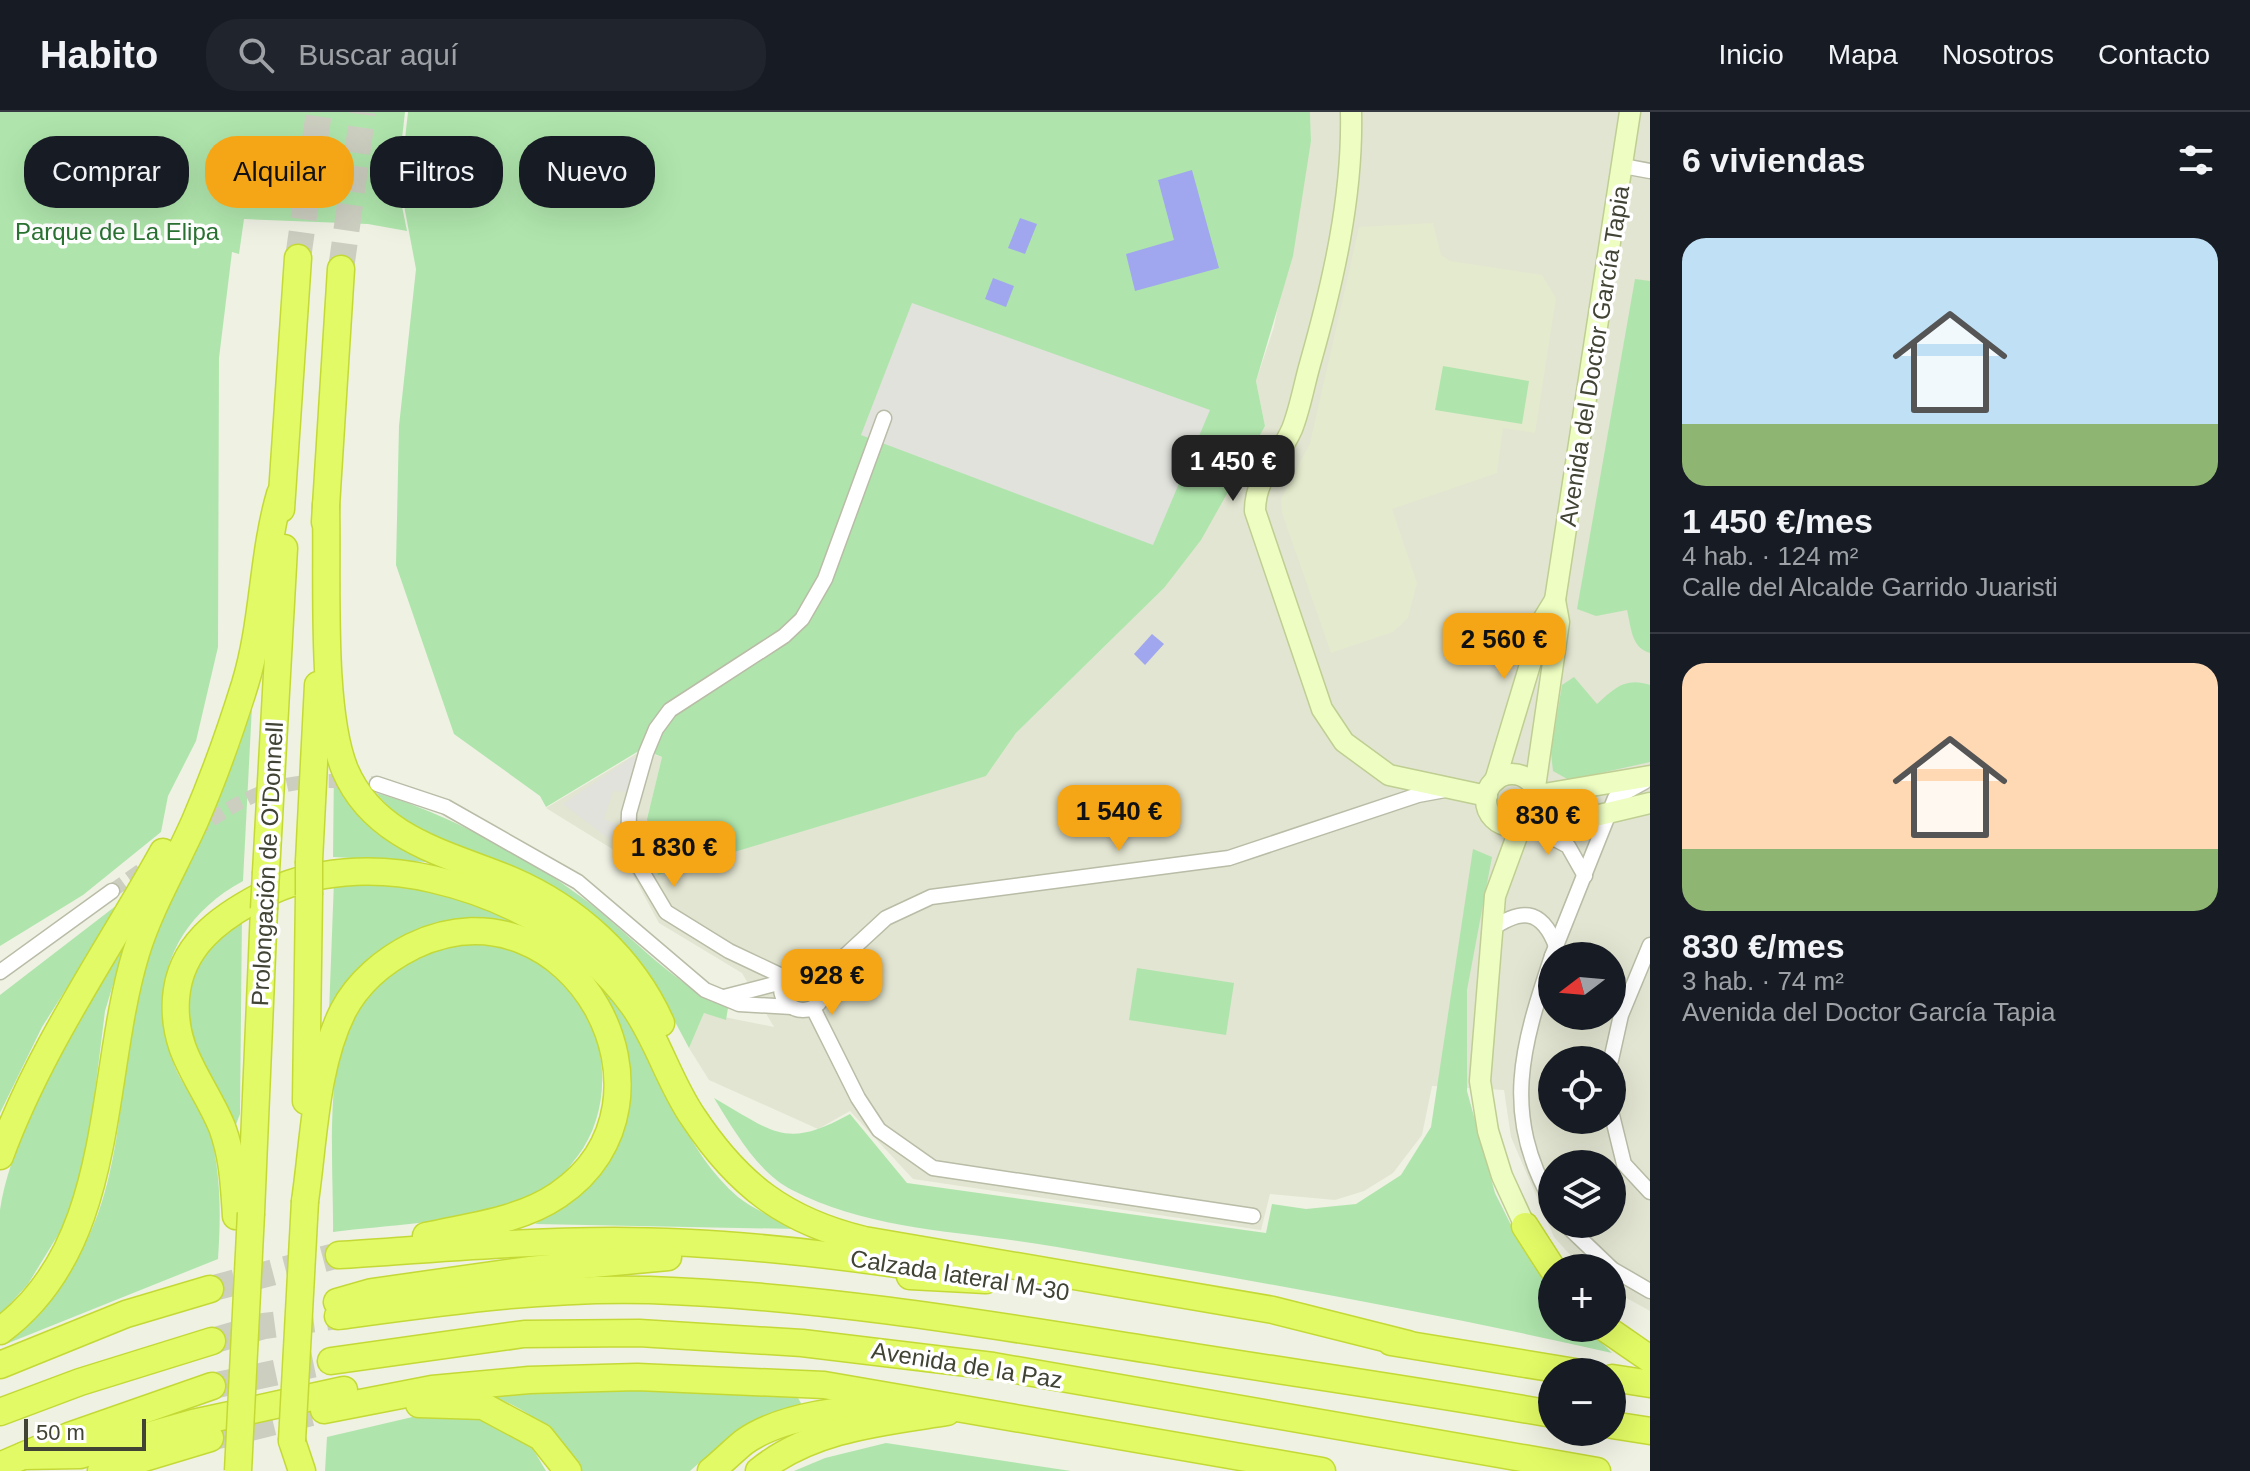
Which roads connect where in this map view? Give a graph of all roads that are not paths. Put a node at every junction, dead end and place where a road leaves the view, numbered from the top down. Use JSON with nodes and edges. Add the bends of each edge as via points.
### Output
{"nodes":[{"id":1,"x":1351,"y":112,"type":"edge"},
{"id":2,"x":1630,"y":112,"type":"edge"},
{"id":3,"x":1623,"y":166,"type":"junction"},
{"id":4,"x":1650,"y":171,"type":"edge"},
{"id":5,"x":298,"y":258,"type":"tunnel mouth"},
{"id":6,"x":341,"y":269,"type":"tunnel mouth"},
{"id":7,"x":884,"y":418,"type":"dead end"},
{"id":8,"x":280,"y":494,"type":"junction"},
{"id":9,"x":326,"y":505,"type":"junction"},
{"id":10,"x":1555,"y":600,"type":"junction"},
{"id":11,"x":220,"y":751,"type":"junction"},
{"id":12,"x":1650,"y":777,"type":"edge"},
{"id":13,"x":377,"y":784,"type":"tunnel mouth"},
{"id":14,"x":1452,"y":788,"type":"junction"},
{"id":15,"x":1491,"y":788,"type":"junction"},
{"id":16,"x":1536,"y":791,"type":"junction"},
{"id":17,"x":1650,"y":803,"type":"edge"},
{"id":18,"x":1609,"y":814,"type":"junction"},
{"id":19,"x":1526,"y":822,"type":"junction"},
{"id":20,"x":1585,"y":876,"type":"junction"},
{"id":21,"x":112,"y":891,"type":"tunnel mouth"},
{"id":22,"x":1490,"y":930,"type":"junction"},
{"id":23,"x":1551,"y":942,"type":"edge"},
{"id":24,"x":1558,"y":942,"type":"edge"},
{"id":25,"x":1650,"y":945,"type":"edge"},
{"id":26,"x":0,"y":972,"type":"edge"},
{"id":27,"x":822,"y":977,"type":"junction"},
{"id":28,"x":783,"y":979,"type":"junction"},
{"id":29,"x":719,"y":997,"type":"junction"},
{"id":30,"x":1538,"y":999,"type":"edge"},
{"id":31,"x":792,"y":1007,"type":"junction"},
{"id":32,"x":813,"y":1008,"type":"junction"},
{"id":33,"x":1614,"y":1046,"type":"edge"},
{"id":34,"x":1617,"y":1134,"type":"edge"},
{"id":35,"x":712,"y":1140,"type":"junction"},
{"id":36,"x":0,"y":1156,"type":"edge"},
{"id":37,"x":1538,"y":1173,"type":"edge"},
{"id":38,"x":1650,"y":1192,"type":"edge"},
{"id":39,"x":305,"y":1201,"type":"junction"},
{"id":40,"x":243,"y":1215,"type":"junction"},
{"id":41,"x":1253,"y":1216,"type":"dead end"},
{"id":42,"x":1525,"y":1226,"type":"joint"},
{"id":43,"x":1580,"y":1238,"type":"edge"},
{"id":44,"x":1543,"y":1254,"type":"edge"},
{"id":45,"x":1596,"y":1254,"type":"edge"},
{"id":46,"x":1626,"y":1277,"type":"edge"},
{"id":47,"x":986,"y":1280,"type":"junction"},
{"id":48,"x":210,"y":1289,"type":"tunnel mouth"},
{"id":49,"x":1650,"y":1291,"type":"edge"},
{"id":50,"x":0,"y":1331,"type":"edge"},
{"id":51,"x":212,"y":1341,"type":"tunnel mouth"},
{"id":52,"x":1625,"y":1342,"type":"edge"},
{"id":53,"x":1408,"y":1344,"type":"junction"},
{"id":54,"x":1650,"y":1359,"type":"edge"},
{"id":55,"x":331,"y":1361,"type":"tunnel mouth"},
{"id":56,"x":0,"y":1365,"type":"edge"},
{"id":57,"x":1538,"y":1366,"type":"edge"},
{"id":58,"x":529,"y":1380,"type":"junction"},
{"id":59,"x":1626,"y":1380,"type":"edge"},
{"id":60,"x":1650,"y":1384,"type":"edge"},
{"id":61,"x":212,"y":1386,"type":"tunnel mouth"},
{"id":62,"x":958,"y":1410,"type":"junction"},
{"id":63,"x":0,"y":1412,"type":"edge"},
{"id":64,"x":1538,"y":1412,"type":"edge"},
{"id":65,"x":1626,"y":1427,"type":"edge"},
{"id":66,"x":1650,"y":1431,"type":"edge"},
{"id":67,"x":210,"y":1438,"type":"tunnel mouth"},
{"id":68,"x":292,"y":1441,"type":"junction"},
{"id":69,"x":101,"y":1471,"type":"edge"},
{"id":70,"x":238,"y":1471,"type":"edge"},
{"id":71,"x":291,"y":1471,"type":"edge"},
{"id":72,"x":302,"y":1471,"type":"edge"},
{"id":73,"x":568,"y":1471,"type":"edge"},
{"id":74,"x":711,"y":1471,"type":"edge"},
{"id":75,"x":759,"y":1471,"type":"edge"},
{"id":76,"x":1322,"y":1471,"type":"edge"},
{"id":77,"x":1597,"y":1471,"type":"edge"}],
"edges":[{"from":1,"to":14,"type":"street","via":[[1341,230],[1322,324],[1291,430],[1264,472],[1255,493],[1255,511],[1331,726],[1389,775]]},
{"from":2,"to":3,"type":"street","name":"Avenida del Doctor García Tapia"},
{"from":3,"to":4,"type":"street"},
{"from":3,"to":10,"type":"street","name":"Avenida del Doctor García Tapia"},
{"from":5,"to":8,"type":"highway","name":"Prolongación de O'Donnell"},
{"from":6,"to":9,"type":"highway","name":"Prolongación de O'Donnell"},
{"from":7,"to":28,"type":"street","via":[[825,579],[802,619],[670,710],[646,753],[629,813],[628,848],[666,912]]},
{"from":8,"to":11,"type":"highway","via":[[245,684]]},
{"from":8,"to":40,"type":"highway","name":"Prolongación de O'Donnell","bridge":true,"via":[[285,559]]},
{"from":9,"to":35,"type":"highway","via":[[332,701],[337,741],[353,786],[405,837],[541,895],[619,955],[660,1018]]},
{"from":9,"to":39,"type":"highway","name":"Prolongación de O'Donnell","bridge":true,"via":[[309,861]]},
{"from":10,"to":15,"type":"street","name":"Avenida del Doctor García Tapia","via":[[1544,618]]},
{"from":10,"to":16,"type":"street","name":"Avenida del Doctor García Tapia","via":[[1559,622]]},
{"from":11,"to":36,"type":"highway","via":[[54,1035],[21,1098]]},
{"from":11,"to":50,"type":"highway","via":[[196,819],[137,949],[119,1011],[94,1180],[80,1220],[47,1280]]},
{"from":12,"to":16,"type":"street"},
{"from":12,"to":18,"type":"street","via":[[1615,798]]},
{"from":13,"to":29,"type":"street","via":[[446,807],[578,882]]},
{"from":14,"to":15,"type":"street"},
{"from":14,"to":27,"type":"street","via":[[1229,858],[931,897],[886,918]]},
{"from":15,"to":16,"type":"street","via":[[1507,775],[1521,775]]},
{"from":15,"to":19,"type":"street","via":[[1490,813],[1496,820],[1503,825]]},
{"from":16,"to":19,"type":"street","via":[[1538,806]]},
{"from":17,"to":18,"type":"street"},
{"from":18,"to":19,"type":"street","via":[[1570,822]]},
{"from":18,"to":20,"type":"street"},
{"from":19,"to":20,"type":"street","via":[[1568,846]]},
{"from":19,"to":22,"type":"street","via":[[1495,896]]},
{"from":20,"to":24,"type":"street"},
{"from":21,"to":26,"type":"street"},
{"from":22,"to":23,"type":"street","via":[[1512,915],[1532,915],[1549,928]]},
{"from":22,"to":42,"type":"street","via":[[1480,1081],[1488,1131]]},
{"from":25,"to":33,"type":"street"},
{"from":27,"to":28,"type":"street","via":[[807,966],[794,968]]},
{"from":27,"to":32,"type":"street","via":[[823,998]]},
{"from":28,"to":29,"type":"street"},
{"from":28,"to":31,"type":"street","via":[[783,996]]},
{"from":29,"to":31,"type":"street","via":[[739,1004]]},
{"from":30,"to":37,"type":"street","via":[[1519,1090],[1529,1155]]},
{"from":31,"to":32,"type":"street"},
{"from":32,"to":41,"type":"street","via":[[879,1130],[933,1168]]},
{"from":34,"to":38,"type":"street","via":[[1624,1164]]},
{"from":35,"to":40,"type":"highway","via":[[692,1116],[632,1005],[608,975],[555,929],[464,887],[415,875],[317,875],[273,890],[223,917],[186,961],[178,982],[182,1046],[221,1125]]},
{"from":35,"to":53,"type":"highway","via":[[760,1194],[827,1231],[1273,1310]]},
{"from":39,"to":47,"type":"highway","name":"Calzada lateral M-30","via":[[326,1061],[336,1028],[357,990],[385,963],[438,937],[496,934],[558,960],[596,1003],[616,1062],[615,1104],[602,1143],[578,1178],[550,1200],[514,1217],[339,1255],[510,1243],[648,1242],[826,1255]]},
{"from":39,"to":68,"type":"highway","name":"Prolongación de O'Donnell","bridge":true},
{"from":40,"to":70,"type":"highway","name":"Prolongación de O'Donnell","bridge":true},
{"from":42,"to":44,"type":"highway"},
{"from":43,"to":45,"type":"street"},
{"from":46,"to":49,"type":"street"},
{"from":47,"to":53,"type":"highway","name":"Calzada lateral M-30"},
{"from":47,"to":64,"type":"highway","name":"Avenida de la Paz","via":[[679,1257],[529,1270],[372,1292],[337,1309],[649,1290],[813,1301]]},
{"from":48,"to":56,"type":"highway","via":[[126,1314]]},
{"from":51,"to":63,"type":"highway"},
{"from":52,"to":54,"type":"highway"},
{"from":53,"to":57,"type":"highway","name":"Calzada lateral M-30"},
{"from":55,"to":77,"type":"highway","name":"Avenida de la Paz","via":[[524,1334],[639,1333],[802,1343],[993,1366]]},
{"from":58,"to":61,"type":"highway","via":[[473,1373],[328,1393],[80,1455],[14,1460]]},
{"from":58,"to":62,"type":"highway","via":[[637,1377],[824,1385]]},
{"from":58,"to":73,"type":"highway","via":[[432,1389],[324,1410],[354,1414],[420,1404],[483,1406],[541,1437]]},
{"from":59,"to":60,"type":"highway"},
{"from":62,"to":74,"type":"highway","via":[[843,1409],[805,1417],[747,1440]]},
{"from":62,"to":75,"type":"highway","via":[[808,1440]]},
{"from":62,"to":76,"type":"highway"},
{"from":65,"to":66,"type":"highway"},
{"from":67,"to":69,"type":"highway"},
{"from":68,"to":71,"type":"highway","name":"Prolongación de O'Donnell"},
{"from":68,"to":72,"type":"highway"}]}
